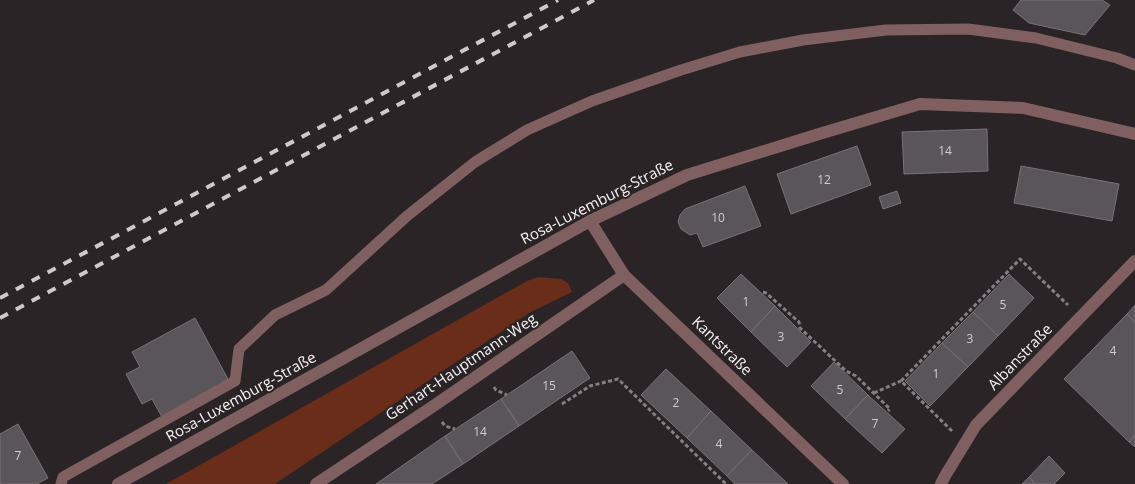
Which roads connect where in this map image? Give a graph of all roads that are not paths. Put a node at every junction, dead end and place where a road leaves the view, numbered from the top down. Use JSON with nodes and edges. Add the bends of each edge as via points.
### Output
{"nodes":[{"id":1,"x":1135,"y":65,"type":"edge"},
{"id":2,"x":1135,"y":134,"type":"edge"},
{"id":3,"x":590,"y":221,"type":"junction"},
{"id":4,"x":1135,"y":261,"type":"edge"},
{"id":5,"x":624,"y":275,"type":"junction"},
{"id":6,"x":336,"y":479,"type":"edge"},
{"id":7,"x":61,"y":484,"type":"edge"},
{"id":8,"x":118,"y":484,"type":"edge"},
{"id":9,"x":316,"y":484,"type":"edge"},
{"id":10,"x":843,"y":484,"type":"edge"},
{"id":11,"x":942,"y":484,"type":"edge"}],
"edges":[{"from":1,"to":7,"type":"lane","via":[[1036,38],[968,29],[886,30],[740,52],[592,101],[527,130],[476,162],[407,216],[326,290],[275,315],[239,349],[236,381],[63,477]]},
{"from":2,"to":3,"type":"street","name":"Rosa-Luxemburg-Straße","via":[[1023,108],[920,104],[687,175]]},
{"from":3,"to":5,"type":"street","name":"Kantstraße"},
{"from":3,"to":8,"type":"street","name":"Rosa-Luxemburg-Straße"},
{"from":4,"to":11,"type":"street","name":"Albanstraße","via":[[976,425]]},
{"from":5,"to":6,"type":"street","name":"Gerhart-Hauptmann-Weg"},
{"from":5,"to":10,"type":"street","name":"Kantstraße"},
{"from":6,"to":9,"type":"street","name":"Gerhart-Hauptmann-Weg"}]}
